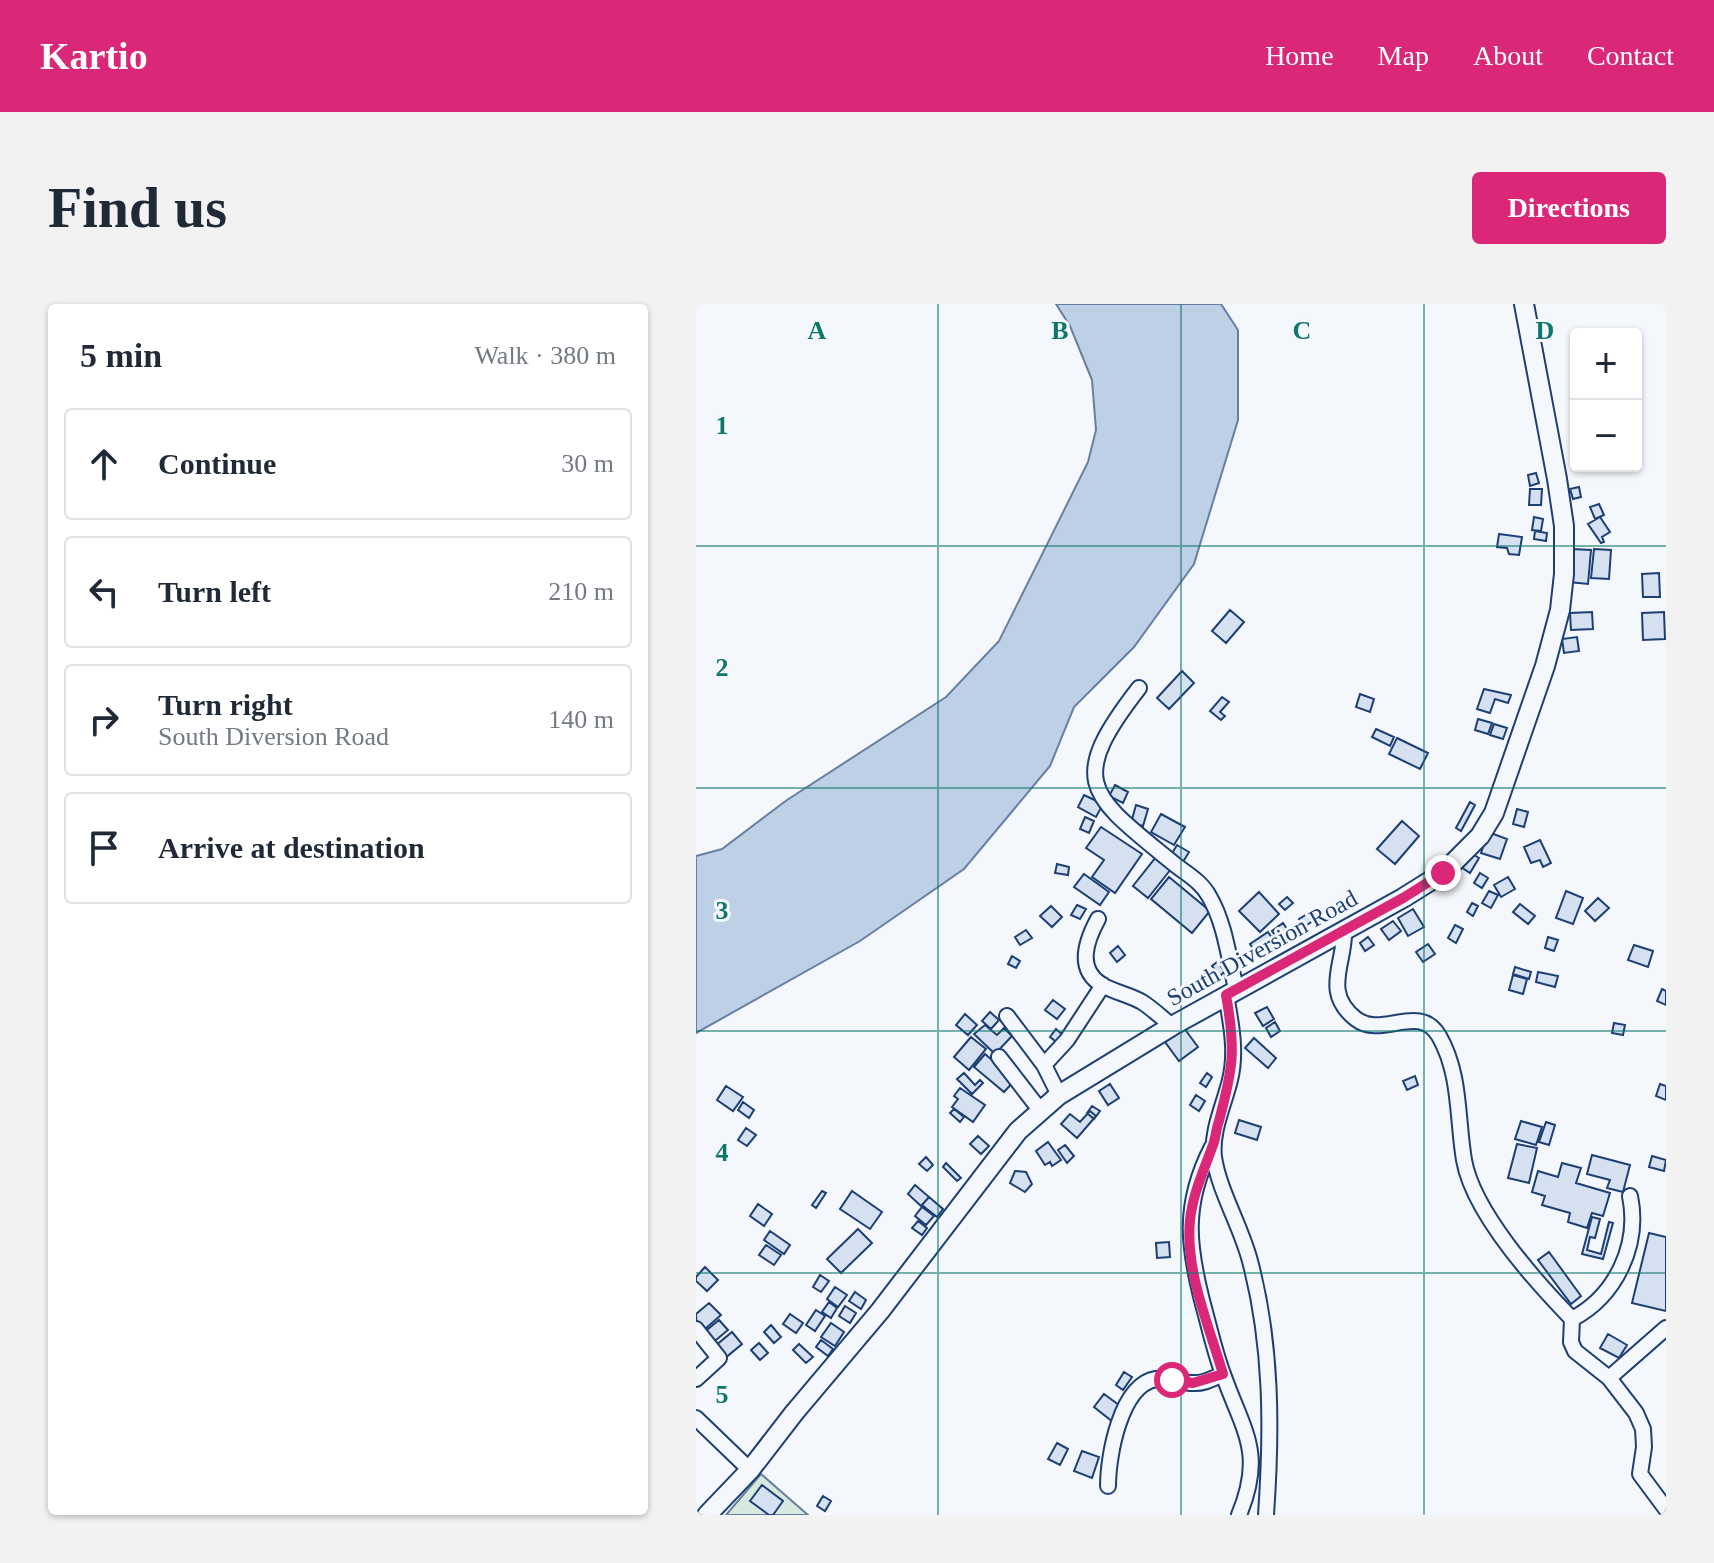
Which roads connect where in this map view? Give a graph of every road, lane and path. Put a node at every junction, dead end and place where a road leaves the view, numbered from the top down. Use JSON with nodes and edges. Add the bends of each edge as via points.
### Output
{"nodes":[{"id":1,"x":1524,"y":304,"type":"edge"},
{"id":2,"x":1139,"y":688,"type":"dead end"},
{"id":3,"x":1098,"y":919,"type":"dead end"},
{"id":4,"x":1344,"y":930,"type":"junction"},
{"id":5,"x":1103,"y":985,"type":"junction"},
{"id":6,"x":1231,"y":992,"type":"junction"},
{"id":7,"x":1007,"y":1016,"type":"dead end"},
{"id":8,"x":1172,"y":1026,"type":"junction"},
{"id":9,"x":999,"y":1057,"type":"dead end"},
{"id":10,"x":1044,"y":1065,"type":"junction"},
{"id":11,"x":1059,"y":1095,"type":"junction"},
{"id":12,"x":1040,"y":1110,"type":"junction"},
{"id":13,"x":1214,"y":1144,"type":"junction"},
{"id":14,"x":1630,"y":1196,"type":"dead end"},
{"id":15,"x":1572,"y":1319,"type":"junction"},
{"id":16,"x":1666,"y":1328,"type":"edge"},
{"id":17,"x":696,"y":1329,"type":"edge"},
{"id":18,"x":1223,"y":1374,"type":"junction"},
{"id":19,"x":1609,"y":1378,"type":"junction"},
{"id":20,"x":696,"y":1379,"type":"edge"},
{"id":21,"x":696,"y":1418,"type":"edge"},
{"id":22,"x":750,"y":1470,"type":"junction"},
{"id":23,"x":1251,"y":1472,"type":"junction"},
{"id":24,"x":1269,"y":1473,"type":"junction"},
{"id":25,"x":1108,"y":1486,"type":"dead end"},
{"id":26,"x":1666,"y":1509,"type":"edge"},
{"id":27,"x":707,"y":1515,"type":"edge"},
{"id":28,"x":1239,"y":1515,"type":"edge"},
{"id":29,"x":1266,"y":1515,"type":"edge"}],
"edges":[{"from":1,"to":4,"type":"main road","name":"South Diversion Road","via":[[1564,526],[1564,574],[1552,644],[1494,813],[1480,836],[1443,873]]},
{"from":2,"to":6,"type":"street","via":[[1097,752],[1096,784],[1115,814],[1209,896],[1224,939]]},
{"from":3,"to":5,"type":"street","via":[[1086,944],[1085,964]]},
{"from":4,"to":6,"type":"main road","name":"South Diversion Road"},
{"from":4,"to":15,"type":"street","via":[[1336,976],[1343,1003],[1367,1025],[1418,1021],[1436,1031],[1451,1063],[1464,1164],[1481,1206]]},
{"from":5,"to":8,"type":"street","via":[[1144,1003]]},
{"from":5,"to":10,"type":"street"},
{"from":6,"to":8,"type":"main road","name":"South Diversion Road"},
{"from":6,"to":13,"type":"street","via":[[1233,1064]]},
{"from":7,"to":10,"type":"street"},
{"from":8,"to":11,"type":"main road","name":"South Diversion Road"},
{"from":9,"to":12,"type":"street"},
{"from":10,"to":11,"type":"street"},
{"from":11,"to":12,"type":"main road","name":"South Diversion Road"},
{"from":12,"to":22,"type":"main road","name":"South Diversion Road"},
{"from":13,"to":18,"type":"street","via":[[1195,1194],[1190,1242]]},
{"from":13,"to":24,"type":"street","via":[[1258,1295],[1268,1372]]},
{"from":14,"to":15,"type":"street","via":[[1631,1238],[1620,1272],[1599,1301]]},
{"from":15,"to":19,"type":"street","via":[[1575,1351]]},
{"from":16,"to":19,"type":"street"},
{"from":17,"to":20,"type":"street","via":[[719,1358]]},
{"from":18,"to":23,"type":"street","via":[[1247,1431]]},
{"from":18,"to":25,"type":"street","via":[[1205,1382],[1156,1379],[1142,1385],[1112,1440]]},
{"from":19,"to":26,"type":"street","via":[[1643,1429],[1640,1474]]},
{"from":21,"to":22,"type":"street"},
{"from":22,"to":27,"type":"main road","name":"South Diversion Road"},
{"from":23,"to":24,"type":"street"},
{"from":23,"to":28,"type":"street"},
{"from":24,"to":29,"type":"street"}]}
